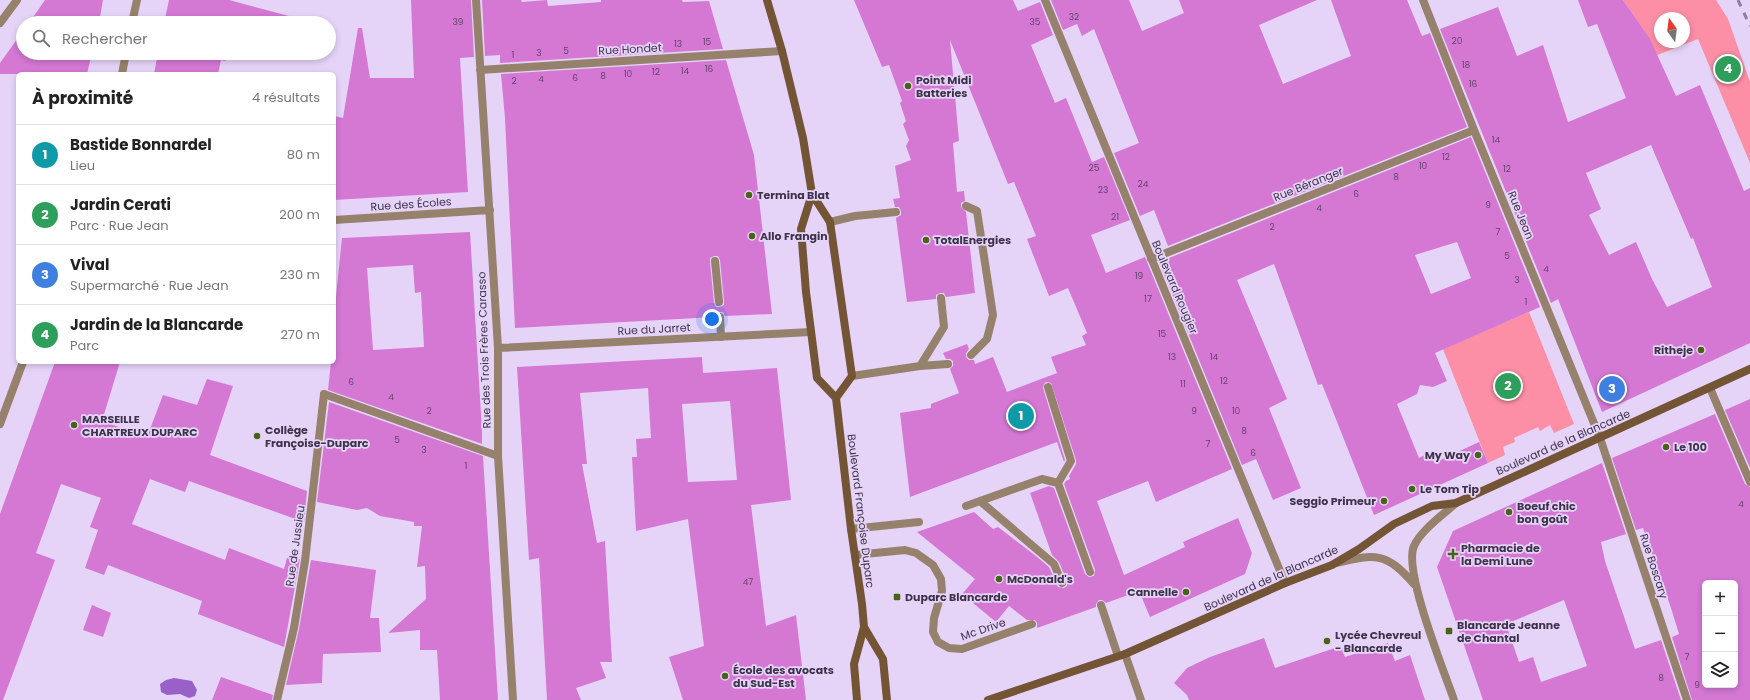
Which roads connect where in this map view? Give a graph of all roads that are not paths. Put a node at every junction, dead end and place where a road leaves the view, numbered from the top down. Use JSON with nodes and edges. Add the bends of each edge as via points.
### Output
{"nodes":[{"id":1,"x":17,"y":0,"type":"edge"},
{"id":2,"x":137,"y":0,"type":"edge"},
{"id":3,"x":476,"y":0,"type":"edge"},
{"id":4,"x":767,"y":0,"type":"edge"},
{"id":5,"x":1045,"y":0,"type":"edge"},
{"id":6,"x":1423,"y":0,"type":"edge"},
{"id":7,"x":134,"y":16,"type":"edge"},
{"id":8,"x":0,"y":24,"type":"edge"},
{"id":9,"x":782,"y":51,"type":"junction"},
{"id":10,"x":125,"y":60,"type":"edge"},
{"id":11,"x":480,"y":70,"type":"junction"},
{"id":12,"x":122,"y":72,"type":"edge"},
{"id":13,"x":1474,"y":130,"type":"junction"},
{"id":14,"x":812,"y":194,"type":"junction"},
{"id":15,"x":966,"y":206,"type":"dead end"},
{"id":16,"x":490,"y":210,"type":"junction"},
{"id":17,"x":896,"y":212,"type":"dead end"},
{"id":18,"x":336,"y":220,"type":"edge"},
{"id":19,"x":830,"y":222,"type":"junction"},
{"id":20,"x":1151,"y":259,"type":"junction"},
{"id":21,"x":715,"y":261,"type":"dead end"},
{"id":22,"x":941,"y":298,"type":"dead end"},
{"id":23,"x":719,"y":302,"type":"dead end"},
{"id":24,"x":720,"y":317,"type":"dead end"},
{"id":25,"x":811,"y":332,"type":"junction"},
{"id":26,"x":721,"y":337,"type":"junction"},
{"id":27,"x":498,"y":348,"type":"junction"},
{"id":28,"x":972,"y":355,"type":"dead end"},
{"id":29,"x":22,"y":364,"type":"edge"},
{"id":30,"x":948,"y":364,"type":"dead end"},
{"id":31,"x":920,"y":366,"type":"junction"},
{"id":32,"x":1750,"y":369,"type":"edge"},
{"id":33,"x":852,"y":376,"type":"junction"},
{"id":34,"x":1048,"y":387,"type":"dead end"},
{"id":35,"x":1710,"y":388,"type":"junction"},
{"id":36,"x":836,"y":398,"type":"junction"},
{"id":37,"x":0,"y":424,"type":"edge"},
{"id":38,"x":1600,"y":438,"type":"junction"},
{"id":39,"x":498,"y":456,"type":"junction"},
{"id":40,"x":1750,"y":482,"type":"edge"},
{"id":41,"x":1058,"y":483,"type":"junction"},
{"id":42,"x":980,"y":501,"type":"junction"},
{"id":43,"x":1456,"y":503,"type":"junction"},
{"id":44,"x":966,"y":506,"type":"dead end"},
{"id":45,"x":919,"y":522,"type":"dead end"},
{"id":46,"x":851,"y":529,"type":"junction"},
{"id":47,"x":855,"y":555,"type":"junction"},
{"id":48,"x":1332,"y":565,"type":"junction"},
{"id":49,"x":1090,"y":572,"type":"dead end"},
{"id":50,"x":1062,"y":583,"type":"dead end"},
{"id":51,"x":1285,"y":583,"type":"junction"},
{"id":52,"x":1415,"y":585,"type":"junction"},
{"id":53,"x":1101,"y":605,"type":"dead end"},
{"id":54,"x":1032,"y":624,"type":"dead end"},
{"id":55,"x":864,"y":627,"type":"junction"},
{"id":56,"x":1122,"y":655,"type":"junction"},
{"id":57,"x":277,"y":700,"type":"edge"},
{"id":58,"x":513,"y":700,"type":"edge"},
{"id":59,"x":857,"y":700,"type":"edge"},
{"id":60,"x":887,"y":700,"type":"edge"},
{"id":61,"x":988,"y":700,"type":"edge"},
{"id":62,"x":1141,"y":700,"type":"edge"},
{"id":63,"x":1454,"y":700,"type":"edge"},
{"id":64,"x":1687,"y":700,"type":"edge"}],
"edges":[{"from":1,"to":8,"type":"street"},
{"from":2,"to":7,"type":"street"},
{"from":3,"to":11,"type":"street","name":"Rue des Trois Frères Carasso"},
{"from":4,"to":9,"type":"main road"},
{"from":5,"to":20,"type":"street","name":"Boulevard Rougier"},
{"from":6,"to":13,"type":"street","name":"Rue Jean"},
{"from":9,"to":11,"type":"street","name":"Rue Hondet"},
{"from":9,"to":14,"type":"main road","via":[[803,138]]},
{"from":10,"to":12,"type":"street"},
{"from":11,"to":16,"type":"street","name":"Rue des Trois Frères Carasso"},
{"from":13,"to":20,"type":"street","name":"Rue Béranger"},
{"from":13,"to":38,"type":"street","name":"Rue Jean"},
{"from":14,"to":19,"type":"main road"},
{"from":14,"to":25,"type":"main road","via":[[801,229]]},
{"from":15,"to":28,"type":"street","via":[[977,211],[993,315],[987,340]]},
{"from":16,"to":18,"type":"street","name":"Rue des Écoles"},
{"from":16,"to":27,"type":"street","name":"Rue des Trois Frères Carasso"},
{"from":17,"to":19,"type":"street","via":[[855,216]]},
{"from":19,"to":33,"type":"main road"},
{"from":20,"to":51,"type":"street","name":"Boulevard Rougier"},
{"from":21,"to":23,"type":"street"},
{"from":22,"to":31,"type":"street","via":[[944,327]]},
{"from":24,"to":26,"type":"street"},
{"from":25,"to":26,"type":"street","name":"Rue du Jarret"},
{"from":25,"to":36,"type":"main road","via":[[817,378]]},
{"from":26,"to":27,"type":"street","name":"Rue du Jarret"},
{"from":27,"to":39,"type":"street","name":"Rue des Trois Frères Carasso"},
{"from":29,"to":37,"type":"street"},
{"from":30,"to":31,"type":"street"},
{"from":31,"to":33,"type":"street"},
{"from":32,"to":35,"type":"main road","name":"Boulevard de la Blancarde"},
{"from":33,"to":36,"type":"main road"},
{"from":34,"to":41,"type":"street","via":[[1071,461]]},
{"from":35,"to":38,"type":"main road","name":"Boulevard de la Blancarde"},
{"from":35,"to":40,"type":"street"},
{"from":36,"to":46,"type":"main road","name":"Boulevard Françoise Duparc"},
{"from":38,"to":43,"type":"main road","name":"Boulevard de la Blancarde"},
{"from":38,"to":64,"type":"street","name":"Rue Boscary"},
{"from":39,"to":57,"type":"street","name":"Rue de Jussieu","via":[[324,394],[305,561],[294,628]]},
{"from":39,"to":58,"type":"street","name":"Rue des Trois Frères Carasso"},
{"from":41,"to":42,"type":"street","via":[[1042,479]]},
{"from":41,"to":49,"type":"street"},
{"from":42,"to":44,"type":"street"},
{"from":42,"to":50,"type":"street","via":[[1054,564]]},
{"from":43,"to":48,"type":"main road","name":"Boulevard de la Blancarde","via":[[1432,506],[1394,524]]},
{"from":43,"to":52,"type":"street","via":[[1422,533],[1414,546],[1411,558]]},
{"from":45,"to":46,"type":"street"},
{"from":46,"to":47,"type":"main road","name":"Boulevard Françoise Duparc"},
{"from":47,"to":54,"type":"street","name":"Mc Drive","via":[[905,550],[916,553],[933,565],[941,579],[942,591],[934,618],[934,632],[938,642],[949,648],[962,649]]},
{"from":47,"to":55,"type":"main road","name":"Boulevard Françoise Duparc"},
{"from":48,"to":51,"type":"main road","name":"Boulevard de la Blancarde"},
{"from":48,"to":52,"type":"street","via":[[1372,557],[1388,561],[1400,568]]},
{"from":51,"to":56,"type":"main road","name":"Boulevard de la Blancarde"},
{"from":52,"to":63,"type":"street"},
{"from":53,"to":56,"type":"street"},
{"from":55,"to":59,"type":"main road","name":"Boulevard Françoise Duparc","via":[[854,664]]},
{"from":55,"to":60,"type":"main road","name":"Boulevard Françoise Duparc","via":[[883,659]]},
{"from":56,"to":61,"type":"main road","name":"Boulevard de la Blancarde"},
{"from":56,"to":62,"type":"street"}]}
